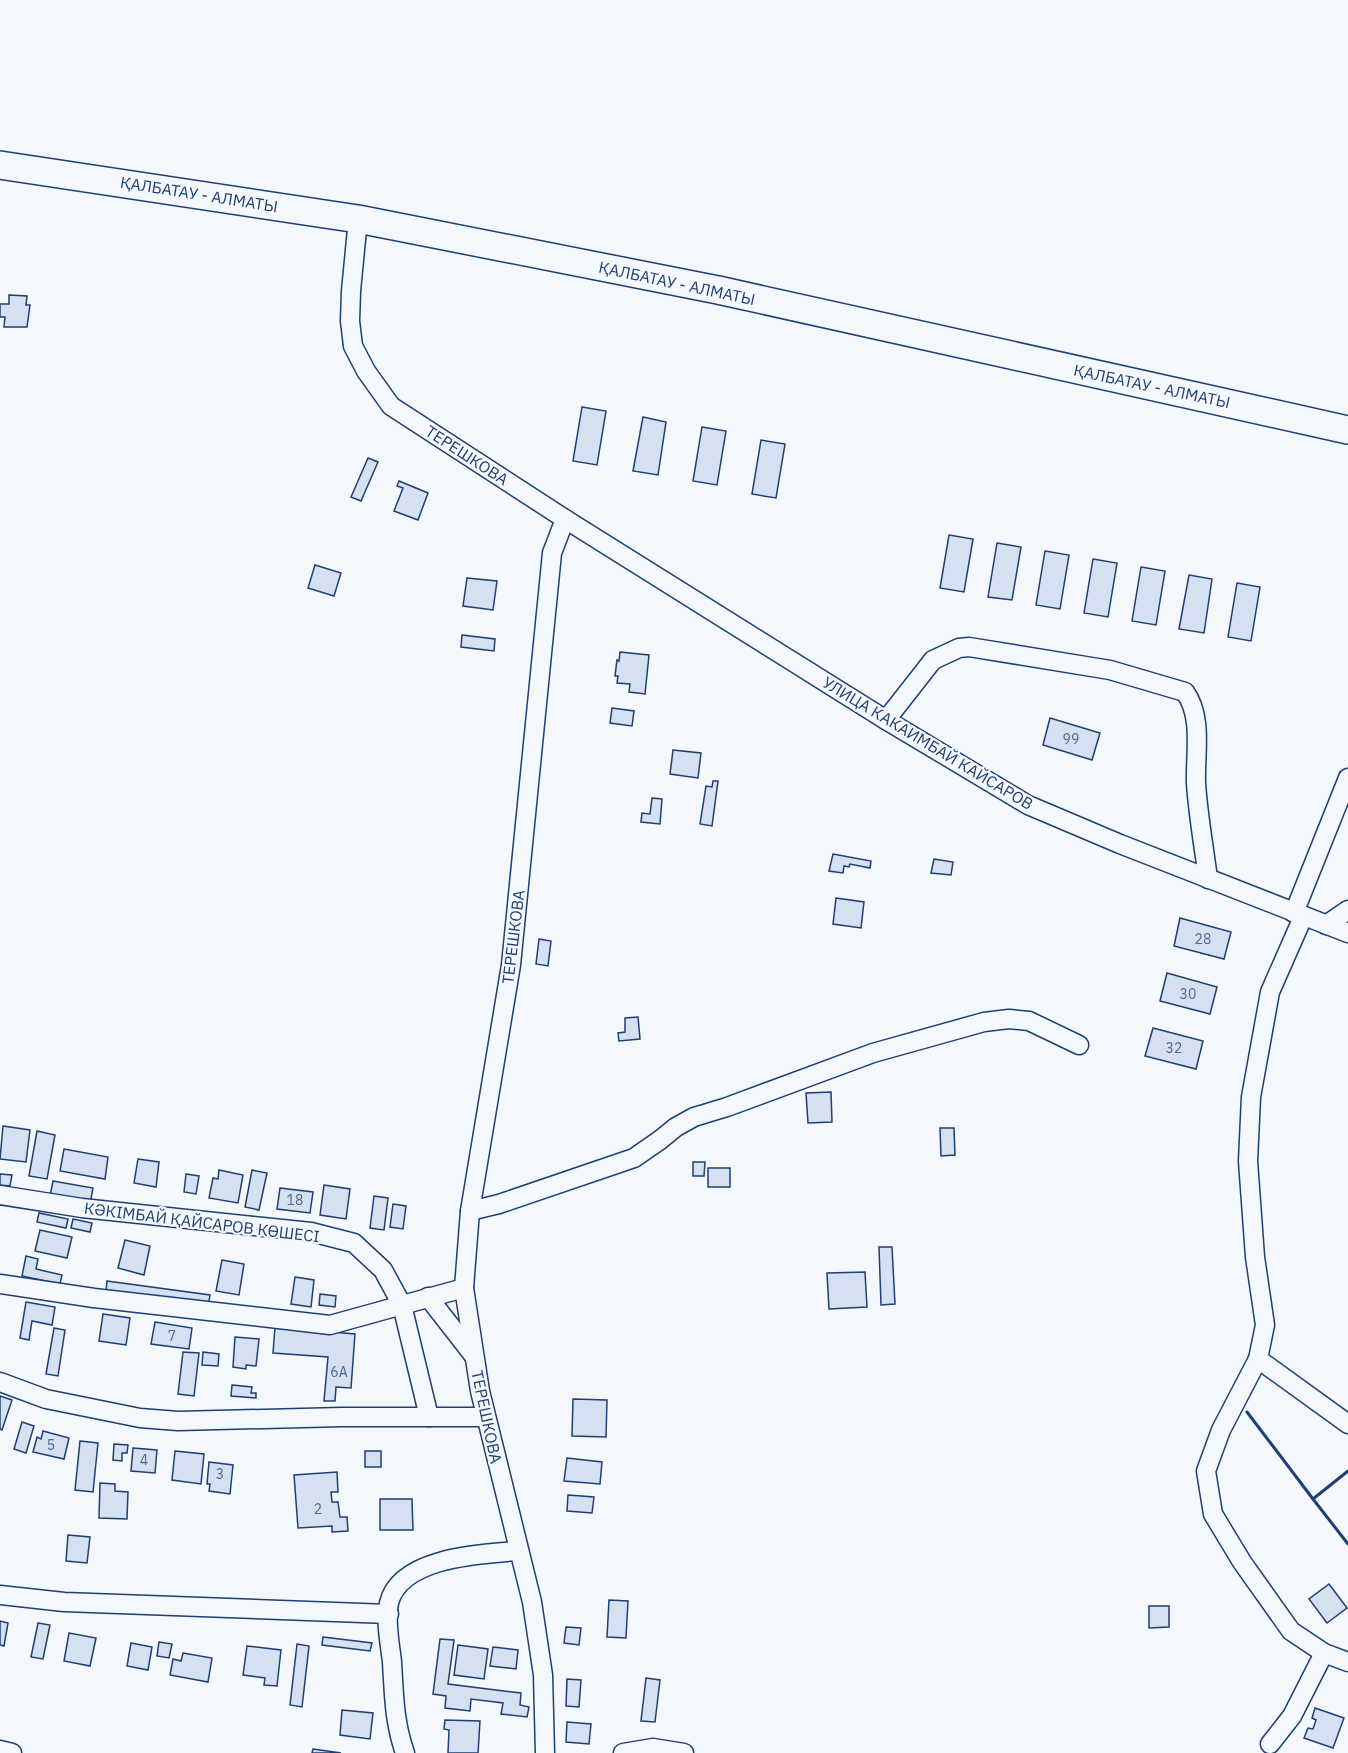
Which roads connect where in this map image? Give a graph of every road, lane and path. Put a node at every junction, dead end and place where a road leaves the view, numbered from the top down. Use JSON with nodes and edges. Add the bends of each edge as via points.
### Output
{"nodes":[{"id":1,"x":0,"y":165,"type":"edge"},
{"id":2,"x":358,"y":219,"type":"junction"},
{"id":3,"x":1348,"y":429,"type":"edge"},
{"id":4,"x":565,"y":519,"type":"junction"},
{"id":5,"x":886,"y":720,"type":"junction"},
{"id":6,"x":1348,"y":778,"type":"edge"},
{"id":7,"x":1208,"y":879,"type":"junction"},
{"id":8,"x":1348,"y":910,"type":"edge"},
{"id":9,"x":1299,"y":915,"type":"junction"},
{"id":10,"x":1326,"y":925,"type":"junction"},
{"id":11,"x":1348,"y":933,"type":"edge"},
{"id":12,"x":1079,"y":1045,"type":"dead end"},
{"id":13,"x":0,"y":1195,"type":"edge"},
{"id":14,"x":470,"y":1211,"type":"junction"},
{"id":15,"x":0,"y":1284,"type":"edge"},
{"id":16,"x":464,"y":1288,"type":"junction"},
{"id":17,"x":428,"y":1297,"type":"junction"},
{"id":18,"x":402,"y":1305,"type":"junction"},
{"id":19,"x":475,"y":1358,"type":"junction"},
{"id":20,"x":1258,"y":1359,"type":"junction"},
{"id":21,"x":0,"y":1382,"type":"edge"},
{"id":22,"x":429,"y":1417,"type":"junction"},
{"id":23,"x":486,"y":1417,"type":"junction"},
{"id":24,"x":1348,"y":1424,"type":"edge"},
{"id":25,"x":518,"y":1551,"type":"junction"},
{"id":26,"x":0,"y":1595,"type":"edge"},
{"id":27,"x":389,"y":1614,"type":"junction"},
{"id":28,"x":1324,"y":1653,"type":"junction"},
{"id":29,"x":1348,"y":1662,"type":"edge"},
{"id":30,"x":1270,"y":1744,"type":"dead end"},
{"id":31,"x":0,"y":1750,"type":"edge"},
{"id":32,"x":12,"y":1753,"type":"edge"},
{"id":33,"x":405,"y":1753,"type":"edge"},
{"id":34,"x":546,"y":1753,"type":"edge"},
{"id":35,"x":623,"y":1753,"type":"edge"},
{"id":36,"x":684,"y":1753,"type":"edge"}],
"edges":[{"from":1,"to":2,"type":"highway","name":"ҚАЛБАТАУ - АЛМАТЫ"},
{"from":2,"to":3,"type":"highway","name":"ҚАЛБАТАУ - АЛМАТЫ","via":[[718,290]]},
{"from":2,"to":4,"type":"street","name":"ТЕРЕШКОВА","via":[[350,321],[354,346],[366,371],[392,405]]},
{"from":4,"to":5,"type":"street","name":"УЛИЦА КАКАИМБАЙ КАЙСАРОВ"},
{"from":4,"to":14,"type":"street","name":"ТЕРЕШКОВА","via":[[552,552],[511,965]]},
{"from":5,"to":7,"type":"street","name":"УЛИЦА КАКАИМБАЙ КАЙСАРОВ","via":[[1028,805]]},
{"from":5,"to":7,"type":"street","via":[[933,660],[958,648],[1110,670],[1185,692],[1192,701],[1195,717],[1196,782]]},
{"from":6,"to":9,"type":"street"},
{"from":7,"to":9,"type":"street","name":"УЛИЦА КАКАИМБАЙ КАЙСАРОВ"},
{"from":8,"to":10,"type":"street"},
{"from":9,"to":10,"type":"street","name":"УЛИЦА КАКАИМБАЙ КАЙСАРОВ"},
{"from":9,"to":20,"type":"street","via":[[1269,992],[1251,1097],[1248,1161],[1265,1325]]},
{"from":10,"to":11,"type":"street","name":"УЛИЦА КАКАИМБАЙ КАЙСАРОВ"},
{"from":12,"to":14,"type":"street","via":[[1029,1021],[1009,1018],[973,1025],[873,1053],[694,1117],[634,1158]]},
{"from":13,"to":18,"type":"street","name":"КӘКІМБАЙ ҚАЙСАРОВ КӨШЕСІ","via":[[82,1208],[311,1232],[354,1243],[383,1270]]},
{"from":14,"to":16,"type":"street","name":"ТЕРЕШКОВА"},
{"from":15,"to":18,"type":"street","via":[[330,1325]]},
{"from":16,"to":17,"type":"street"},
{"from":16,"to":19,"type":"street","name":"ТЕРЕШКОВА"},
{"from":17,"to":18,"type":"street"},
{"from":17,"to":19,"type":"street"},
{"from":18,"to":22,"type":"street","name":"КӘКІМБАЙ ҚАЙСАРОВ КӨШЕСІ"},
{"from":19,"to":23,"type":"street","name":"ТЕРЕШКОВА"},
{"from":20,"to":24,"type":"street"},
{"from":20,"to":28,"type":"street","via":[[1221,1430],[1206,1471],[1213,1514],[1291,1631]]},
{"from":21,"to":22,"type":"street","via":[[46,1399],[140,1418],[178,1421]]},
{"from":22,"to":23,"type":"street"},
{"from":23,"to":25,"type":"street","name":"ТЕРЕШКОВА"},
{"from":25,"to":27,"type":"street","via":[[467,1555],[427,1566],[405,1578],[393,1591]]},
{"from":25,"to":34,"type":"street","name":"ТЕРЕШКОВА","via":[[532,1602],[543,1675]]},
{"from":26,"to":27,"type":"street","via":[[64,1602]]},
{"from":27,"to":33,"type":"street","via":[[397,1730]]},
{"from":28,"to":29,"type":"street"},
{"from":28,"to":30,"type":"street","via":[[1292,1716]]},
{"from":31,"to":32,"type":"street"},
{"from":35,"to":36,"type":"street","via":[[653,1748]]}]}
